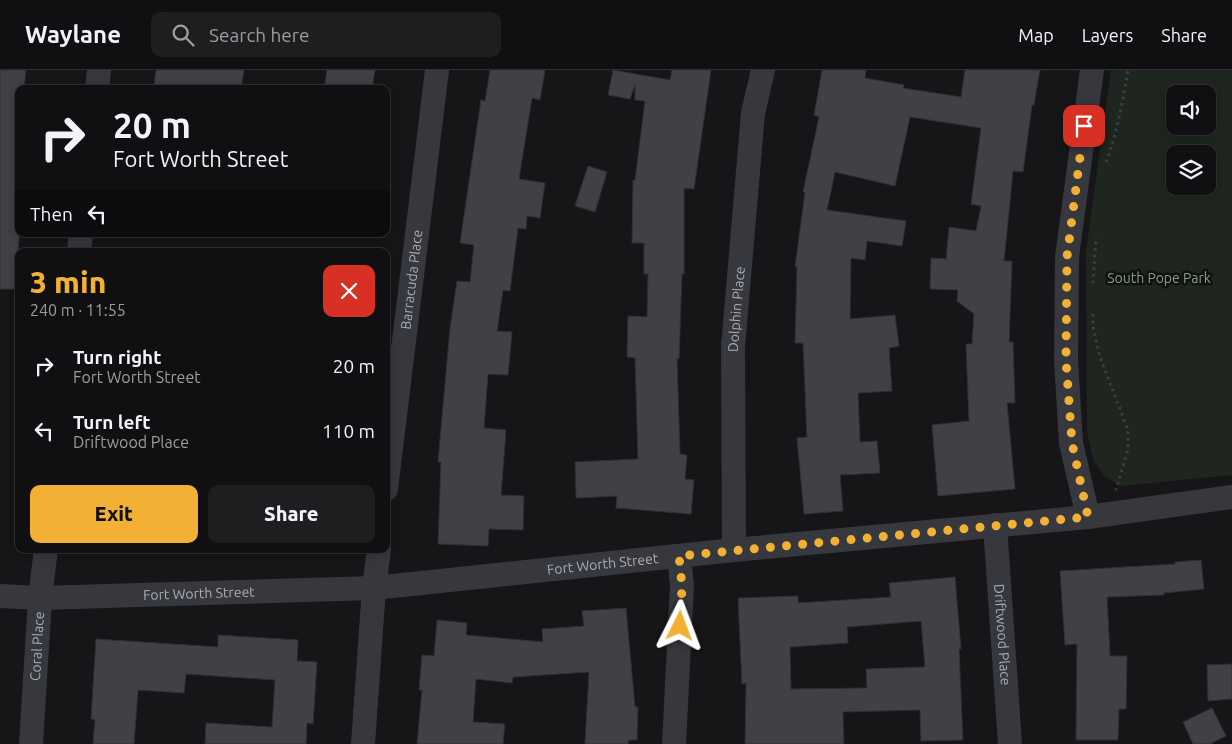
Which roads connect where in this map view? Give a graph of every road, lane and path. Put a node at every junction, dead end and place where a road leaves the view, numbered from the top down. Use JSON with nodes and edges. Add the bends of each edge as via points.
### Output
{"nodes":[{"id":1,"x":99,"y":70,"type":"edge"},
{"id":2,"x":437,"y":70,"type":"edge"},
{"id":3,"x":763,"y":70,"type":"edge"},
{"id":4,"x":1092,"y":70,"type":"edge"},
{"id":5,"x":1128,"y":70,"type":"edge"},
{"id":6,"x":97,"y":85,"type":"edge"},
{"id":7,"x":1104,"y":165,"type":"dead end"},
{"id":8,"x":1097,"y":233,"type":"dead end"},
{"id":9,"x":1093,"y":291,"type":"dead end"},
{"id":10,"x":1093,"y":309,"type":"dead end"},
{"id":11,"x":390,"y":456,"type":"edge"},
{"id":12,"x":1232,"y":497,"type":"edge"},
{"id":13,"x":1099,"y":515,"type":"junction"},
{"id":14,"x":995,"y":525,"type":"junction"},
{"id":15,"x":734,"y":550,"type":"junction"},
{"id":16,"x":46,"y":553,"type":"edge"},
{"id":17,"x":378,"y":553,"type":"edge"},
{"id":18,"x":679,"y":556,"type":"junction"},
{"id":19,"x":374,"y":588,"type":"junction"},
{"id":20,"x":0,"y":596,"type":"edge"},
{"id":21,"x":40,"y":598,"type":"junction"},
{"id":22,"x":31,"y":744,"type":"edge"},
{"id":23,"x":363,"y":744,"type":"edge"},
{"id":24,"x":674,"y":744,"type":"edge"},
{"id":25,"x":1010,"y":744,"type":"edge"}],
"edges":[{"from":1,"to":6,"type":"street"},
{"from":2,"to":11,"type":"street","name":"Barracuda Place"},
{"from":3,"to":15,"type":"street","name":"Dolphin Place","via":[[753,113],[734,347]]},
{"from":4,"to":13,"type":"street","via":[[1067,257],[1066,360],[1072,443]]},
{"from":5,"to":7,"type":"path","via":[[1116,130]]},
{"from":8,"to":9,"type":"path"},
{"from":10,"to":13,"type":"path","via":[[1093,327],[1100,357],[1128,430],[1128,448]]},
{"from":12,"to":13,"type":"street","name":"Fort Worth Street"},
{"from":13,"to":14,"type":"street","name":"Fort Worth Street"},
{"from":14,"to":15,"type":"street","name":"Fort Worth Street"},
{"from":14,"to":25,"type":"street","name":"Driftwood Place"},
{"from":15,"to":18,"type":"street","name":"Fort Worth Street"},
{"from":16,"to":21,"type":"street","name":"Coral Place"},
{"from":17,"to":19,"type":"street"},
{"from":18,"to":19,"type":"street","name":"Fort Worth Street"},
{"from":18,"to":24,"type":"street","via":[[682,586]]},
{"from":19,"to":21,"type":"street","name":"Fort Worth Street"},
{"from":19,"to":23,"type":"street"},
{"from":20,"to":21,"type":"street","name":"Fort Worth Street"},
{"from":21,"to":22,"type":"street","name":"Coral Place"}]}
